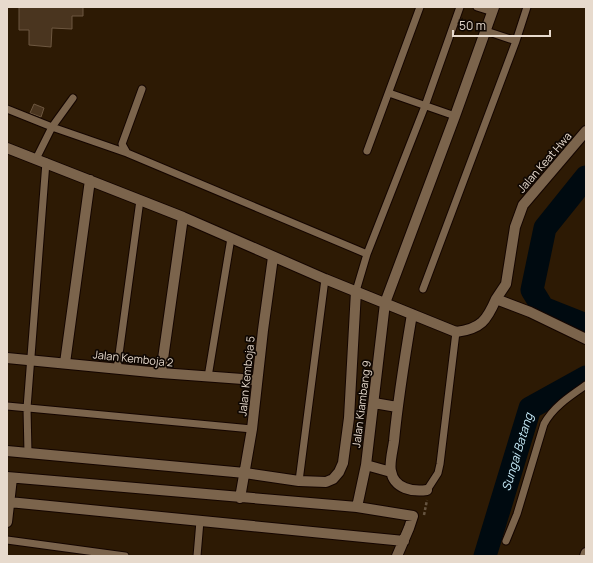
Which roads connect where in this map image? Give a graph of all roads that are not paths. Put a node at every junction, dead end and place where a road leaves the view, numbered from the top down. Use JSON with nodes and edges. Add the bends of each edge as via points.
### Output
{"nodes":[{"id":1,"x":420,"y":7,"type":"edge"},
{"id":2,"x":460,"y":7,"type":"edge"},
{"id":3,"x":477,"y":7,"type":"edge"},
{"id":4,"x":527,"y":7,"type":"edge"},
{"id":5,"x":493,"y":9,"type":"edge"},
{"id":6,"x":486,"y":31,"type":"junction"},
{"id":7,"x":516,"y":41,"type":"junction"},
{"id":8,"x":142,"y":89,"type":"dead end"},
{"id":9,"x":389,"y":93,"type":"junction"},
{"id":10,"x":73,"y":98,"type":"dead end"},
{"id":11,"x":425,"y":106,"type":"junction"},
{"id":12,"x":7,"y":109,"type":"edge"},
{"id":13,"x":455,"y":116,"type":"junction"},
{"id":14,"x":52,"y":128,"type":"junction"},
{"id":15,"x":586,"y":131,"type":"edge"},
{"id":16,"x":7,"y":148,"type":"edge"},
{"id":17,"x":367,"y":151,"type":"dead end"},
{"id":18,"x":127,"y":153,"type":"junction"},
{"id":19,"x":36,"y":159,"type":"junction"},
{"id":20,"x":46,"y":162,"type":"junction"},
{"id":21,"x":90,"y":180,"type":"junction"},
{"id":22,"x":140,"y":200,"type":"junction"},
{"id":23,"x":183,"y":217,"type":"junction"},
{"id":24,"x":231,"y":238,"type":"junction"},
{"id":25,"x":366,"y":254,"type":"junction"},
{"id":26,"x":273,"y":257,"type":"junction"},
{"id":27,"x":325,"y":279,"type":"junction"},
{"id":28,"x":423,"y":289,"type":"dead end"},
{"id":29,"x":356,"y":291,"type":"junction"},
{"id":30,"x":496,"y":299,"type":"junction"},
{"id":31,"x":386,"y":303,"type":"junction"},
{"id":32,"x":412,"y":314,"type":"junction"},
{"id":33,"x":456,"y":332,"type":"junction"},
{"id":34,"x":586,"y":339,"type":"edge"},
{"id":35,"x":7,"y":358,"type":"edge"},
{"id":36,"x":30,"y":360,"type":"junction"},
{"id":37,"x":65,"y":363,"type":"junction"},
{"id":38,"x":117,"y":369,"type":"junction"},
{"id":39,"x":161,"y":373,"type":"junction"},
{"id":40,"x":208,"y":377,"type":"junction"},
{"id":41,"x":257,"y":380,"type":"junction"},
{"id":42,"x":586,"y":385,"type":"edge"},
{"id":43,"x":374,"y":403,"type":"junction"},
{"id":44,"x":7,"y":406,"type":"edge"},
{"id":45,"x":397,"y":406,"type":"junction"},
{"id":46,"x":27,"y":408,"type":"junction"},
{"id":47,"x":252,"y":429,"type":"junction"},
{"id":48,"x":7,"y":451,"type":"edge"},
{"id":49,"x":28,"y":453,"type":"junction"},
{"id":50,"x":366,"y":466,"type":"junction"},
{"id":51,"x":391,"y":472,"type":"junction"},
{"id":52,"x":245,"y":474,"type":"junction"},
{"id":53,"x":10,"y":478,"type":"edge"},
{"id":54,"x":299,"y":481,"type":"junction"},
{"id":55,"x":427,"y":490,"type":"joint"},
{"id":56,"x":240,"y":498,"type":"junction"},
{"id":57,"x":9,"y":502,"type":"junction"},
{"id":58,"x":357,"y":508,"type":"junction"},
{"id":59,"x":200,"y":520,"type":"junction"},
{"id":60,"x":7,"y":522,"type":"edge"},
{"id":61,"x":7,"y":540,"type":"edge"},
{"id":62,"x":404,"y":541,"type":"junction"},
{"id":63,"x":506,"y":541,"type":"dead end"},
{"id":64,"x":125,"y":556,"type":"edge"},
{"id":65,"x":197,"y":556,"type":"edge"},
{"id":66,"x":397,"y":556,"type":"edge"}],
"edges":[{"from":1,"to":9,"type":"lane"},
{"from":2,"to":11,"type":"lane"},
{"from":3,"to":5,"type":"lane"},
{"from":4,"to":7,"type":"lane"},
{"from":5,"to":6,"type":"street","name":"Jalan Kiambang 9"},
{"from":6,"to":7,"type":"lane"},
{"from":6,"to":13,"type":"street","name":"Jalan Kiambang 9"},
{"from":7,"to":28,"type":"lane"},
{"from":8,"to":18,"type":"lane","via":[[122,144]]},
{"from":9,"to":11,"type":"lane"},
{"from":9,"to":17,"type":"lane"},
{"from":10,"to":14,"type":"lane"},
{"from":11,"to":13,"type":"lane"},
{"from":11,"to":25,"type":"lane"},
{"from":12,"to":14,"type":"lane"},
{"from":13,"to":31,"type":"street","name":"Jalan Kiambang 9"},
{"from":14,"to":18,"type":"lane"},
{"from":14,"to":19,"type":"lane"},
{"from":15,"to":30,"type":"street","name":"Jalan Keat Hwa","via":[[523,205],[516,227],[506,284]]},
{"from":16,"to":19,"type":"street"},
{"from":18,"to":25,"type":"lane"},
{"from":19,"to":20,"type":"street"},
{"from":20,"to":21,"type":"street"},
{"from":20,"to":36,"type":"lane"},
{"from":21,"to":22,"type":"street"},
{"from":21,"to":37,"type":"street"},
{"from":22,"to":23,"type":"street"},
{"from":22,"to":38,"type":"lane"},
{"from":23,"to":24,"type":"street"},
{"from":23,"to":39,"type":"street"},
{"from":24,"to":26,"type":"street"},
{"from":24,"to":40,"type":"lane"},
{"from":25,"to":29,"type":"lane"},
{"from":26,"to":27,"type":"street"},
{"from":26,"to":41,"type":"street","name":"Jalan Kemboja 5"},
{"from":27,"to":29,"type":"street"},
{"from":27,"to":54,"type":"lane"},
{"from":29,"to":31,"type":"street"},
{"from":29,"to":54,"type":"street","via":[[349,418],[343,463],[333,479],[326,482]]},
{"from":30,"to":33,"type":"street","name":"Jalan Keat Hwa","via":[[489,316],[479,325],[469,331]]},
{"from":30,"to":34,"type":"street"},
{"from":31,"to":32,"type":"street"},
{"from":31,"to":43,"type":"street","name":"Jalan Kiambang 9"},
{"from":32,"to":33,"type":"street"},
{"from":32,"to":45,"type":"street"},
{"from":33,"to":55,"type":"lane","via":[[440,464],[438,473]]},
{"from":35,"to":36,"type":"street","name":"Jalan Kemboja 2"},
{"from":36,"to":37,"type":"street","name":"Jalan Kemboja 2"},
{"from":36,"to":46,"type":"lane"},
{"from":37,"to":38,"type":"street","name":"Jalan Kemboja 2"},
{"from":38,"to":39,"type":"street","name":"Jalan Kemboja 2"},
{"from":39,"to":40,"type":"street","name":"Jalan Kemboja 2"},
{"from":40,"to":41,"type":"street","name":"Jalan Kemboja 2"},
{"from":41,"to":47,"type":"street","name":"Jalan Kemboja 5"},
{"from":42,"to":63,"type":"lane","via":[[548,416]]},
{"from":43,"to":45,"type":"street"},
{"from":43,"to":50,"type":"street","name":"Jalan Kiambang 9"},
{"from":44,"to":46,"type":"lane"},
{"from":45,"to":51,"type":"street"},
{"from":46,"to":47,"type":"lane"},
{"from":46,"to":49,"type":"lane"},
{"from":47,"to":52,"type":"street","name":"Jalan Kemboja 5"},
{"from":48,"to":49,"type":"street"},
{"from":49,"to":52,"type":"street"},
{"from":50,"to":51,"type":"street"},
{"from":50,"to":58,"type":"street","name":"Jalan Kiambang 9"},
{"from":51,"to":55,"type":"street","via":[[398,485],[417,492]]},
{"from":52,"to":54,"type":"street"},
{"from":52,"to":56,"type":"street","name":"Jalan Kemboja 5"},
{"from":53,"to":56,"type":"street"},
{"from":53,"to":57,"type":"street"},
{"from":56,"to":58,"type":"street"},
{"from":57,"to":59,"type":"street"},
{"from":57,"to":60,"type":"street"},
{"from":58,"to":62,"type":"street","via":[[413,516]]},
{"from":59,"to":62,"type":"street"},
{"from":59,"to":65,"type":"lane"},
{"from":61,"to":64,"type":"lane"},
{"from":62,"to":66,"type":"street"}]}
